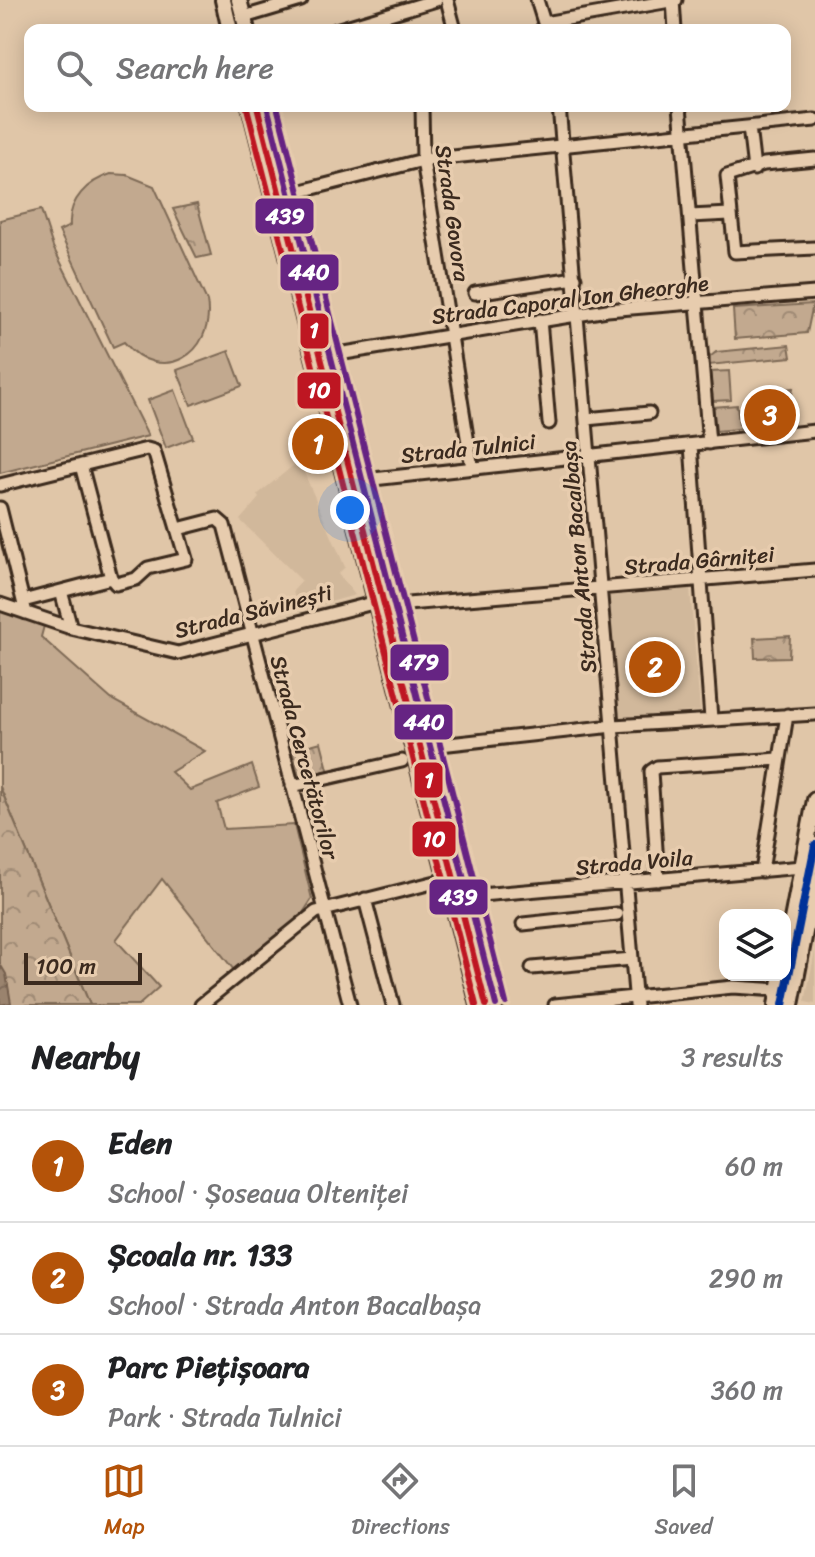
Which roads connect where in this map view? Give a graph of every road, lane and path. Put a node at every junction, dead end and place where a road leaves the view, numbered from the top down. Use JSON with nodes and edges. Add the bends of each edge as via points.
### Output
{"nodes":[{"id":1,"x":223,"y":0,"type":"edge"},
{"id":2,"x":239,"y":0,"type":"edge"},
{"id":3,"x":301,"y":0,"type":"edge"},
{"id":4,"x":436,"y":0,"type":"edge"},
{"id":5,"x":447,"y":0,"type":"edge"},
{"id":6,"x":537,"y":0,"type":"edge"},
{"id":7,"x":674,"y":0,"type":"edge"},
{"id":8,"x":229,"y":24,"type":"edge"},
{"id":9,"x":246,"y":24,"type":"edge"},
{"id":10,"x":356,"y":24,"type":"edge"},
{"id":11,"x":453,"y":24,"type":"edge"},
{"id":12,"x":544,"y":24,"type":"edge"},
{"id":13,"x":555,"y":24,"type":"edge"},
{"id":14,"x":675,"y":24,"type":"edge"},
{"id":15,"x":252,"y":112,"type":"edge"},
{"id":16,"x":269,"y":112,"type":"edge"},
{"id":17,"x":422,"y":112,"type":"edge"},
{"id":18,"x":560,"y":112,"type":"edge"},
{"id":19,"x":681,"y":112,"type":"edge"},
{"id":20,"x":815,"y":120,"type":"edge"},
{"id":21,"x":749,"y":127,"type":"junction"},
{"id":22,"x":683,"y":134,"type":"junction"},
{"id":23,"x":563,"y":146,"type":"junction"},
{"id":24,"x":815,"y":159,"type":"edge"},
{"id":25,"x":423,"y":160,"type":"junction"},
{"id":26,"x":754,"y":169,"type":"junction"},
{"id":27,"x":290,"y":194,"type":"junction"},
{"id":28,"x":274,"y":198,"type":"junction"},
{"id":29,"x":730,"y":214,"type":"junction"},
{"id":30,"x":690,"y":216,"type":"junction"},
{"id":31,"x":815,"y":248,"type":"edge"},
{"id":32,"x":575,"y":278,"type":"junction"},
{"id":33,"x":475,"y":293,"type":"dead end"},
{"id":34,"x":815,"y":293,"type":"edge"},
{"id":35,"x":696,"y":301,"type":"junction"},
{"id":36,"x":578,"y":314,"type":"junction"},
{"id":37,"x":540,"y":320,"type":"junction"},
{"id":38,"x":451,"y":334,"type":"junction"},
{"id":39,"x":331,"y":354,"type":"junction"},
{"id":40,"x":314,"y":358,"type":"junction"},
{"id":41,"x":649,"y":413,"type":"dead end"},
{"id":42,"x":586,"y":419,"type":"junction"},
{"id":43,"x":549,"y":423,"type":"dead end"},
{"id":44,"x":815,"y":431,"type":"edge"},
{"id":45,"x":709,"y":443,"type":"junction"},
{"id":46,"x":691,"y":445,"type":"junction"},
{"id":47,"x":589,"y":455,"type":"junction"},
{"id":48,"x":81,"y":465,"type":"junction"},
{"id":49,"x":472,"y":468,"type":"junction"},
{"id":50,"x":364,"y":480,"type":"junction"},
{"id":51,"x":0,"y":485,"type":"edge"},
{"id":52,"x":0,"y":508,"type":"edge"},
{"id":53,"x":178,"y":529,"type":"junction"},
{"id":54,"x":815,"y":568,"type":"edge"},
{"id":55,"x":111,"y":578,"type":"junction"},
{"id":56,"x":702,"y":580,"type":"junction"},
{"id":57,"x":600,"y":589,"type":"junction"},
{"id":58,"x":61,"y":591,"type":"junction"},
{"id":59,"x":23,"y":601,"type":"junction"},
{"id":60,"x":377,"y":602,"type":"junction"},
{"id":61,"x":0,"y":604,"type":"edge"},
{"id":62,"x":395,"y":605,"type":"junction"},
{"id":63,"x":26,"y":613,"type":"junction"},
{"id":64,"x":71,"y":628,"type":"junction"},
{"id":65,"x":252,"y":634,"type":"junction"},
{"id":66,"x":815,"y":714,"type":"edge"},
{"id":67,"x":787,"y":715,"type":"junction"},
{"id":68,"x":711,"y":719,"type":"junction"},
{"id":69,"x":613,"y":726,"type":"junction"},
{"id":70,"x":431,"y":746,"type":"junction"},
{"id":71,"x":779,"y":759,"type":"junction"},
{"id":72,"x":402,"y":761,"type":"dead end"},
{"id":73,"x":292,"y":786,"type":"junction"},
{"id":74,"x":815,"y":800,"type":"edge"},
{"id":75,"x":802,"y":867,"type":"junction"},
{"id":76,"x":762,"y":871,"type":"junction"},
{"id":77,"x":448,"y":879,"type":"junction"},
{"id":78,"x":658,"y":880,"type":"junction"},
{"id":79,"x":815,"y":880,"type":"edge"},
{"id":80,"x":626,"y":882,"type":"junction"},
{"id":81,"x":469,"y":896,"type":"junction"},
{"id":82,"x":365,"y":899,"type":"junction"},
{"id":83,"x":324,"y":909,"type":"junction"},
{"id":84,"x":617,"y":914,"type":"dead end"},
{"id":85,"x":811,"y":920,"type":"edge"},
{"id":86,"x":523,"y":924,"type":"dead end"},
{"id":87,"x":791,"y":925,"type":"edge"},
{"id":88,"x":632,"y":959,"type":"junction"},
{"id":89,"x":532,"y":968,"type":"dead end"},
{"id":90,"x":779,"y":990,"type":"edge"},
{"id":91,"x":636,"y":1001,"type":"edge"},
{"id":92,"x":201,"y":1005,"type":"edge"},
{"id":93,"x":350,"y":1005,"type":"edge"},
{"id":94,"x":393,"y":1005,"type":"edge"},
{"id":95,"x":479,"y":1005,"type":"edge"},
{"id":96,"x":496,"y":1005,"type":"edge"},
{"id":97,"x":555,"y":1005,"type":"edge"},
{"id":98,"x":791,"y":1005,"type":"edge"}],
"edges":[{"from":1,"to":8,"type":"main road"},
{"from":2,"to":9,"type":"main road"},
{"from":3,"to":9,"type":"street"},
{"from":4,"to":10,"type":"street"},
{"from":5,"to":11,"type":"street"},
{"from":6,"to":12,"type":"street"},
{"from":7,"to":13,"type":"street"},
{"from":7,"to":14,"type":"street"},
{"from":15,"to":28,"type":"main road"},
{"from":16,"to":27,"type":"main road"},
{"from":17,"to":25,"type":"street","name":"Strada Govora"},
{"from":18,"to":23,"type":"street","name":"Strada Anton Bacalbașa"},
{"from":19,"to":22,"type":"street"},
{"from":20,"to":21,"type":"street"},
{"from":21,"to":22,"type":"street"},
{"from":21,"to":26,"type":"street"},
{"from":22,"to":23,"type":"street"},
{"from":22,"to":30,"type":"street"},
{"from":23,"to":25,"type":"street"},
{"from":23,"to":32,"type":"street","name":"Strada Anton Bacalbașa"},
{"from":24,"to":26,"type":"street"},
{"from":25,"to":27,"type":"street"},
{"from":25,"to":38,"type":"street","name":"Strada Govora"},
{"from":26,"to":29,"type":"street","via":[[727,174]]},
{"from":27,"to":28,"type":"street"},
{"from":27,"to":39,"type":"main road"},
{"from":28,"to":40,"type":"main road"},
{"from":29,"to":30,"type":"street"},
{"from":29,"to":31,"type":"street","via":[[737,254]]},
{"from":30,"to":35,"type":"street"},
{"from":32,"to":33,"type":"street"},
{"from":32,"to":36,"type":"street","name":"Strada Anton Bacalbașa"},
{"from":34,"to":35,"type":"street","name":"Strada Caporal Ion Gheorghe"},
{"from":35,"to":36,"type":"street","name":"Strada Caporal Ion Gheorghe"},
{"from":35,"to":45,"type":"street"},
{"from":36,"to":37,"type":"street","name":"Strada Caporal Ion Gheorghe"},
{"from":36,"to":42,"type":"street","name":"Strada Anton Bacalbașa"},
{"from":37,"to":38,"type":"street","name":"Strada Caporal Ion Gheorghe"},
{"from":37,"to":43,"type":"street"},
{"from":38,"to":39,"type":"street","name":"Strada Caporal Ion Gheorghe"},
{"from":38,"to":49,"type":"street","name":"Strada Govora"},
{"from":39,"to":40,"type":"street","name":"Strada Caporal Ion Gheorghe"},
{"from":39,"to":50,"type":"main road"},
{"from":40,"to":60,"type":"main road"},
{"from":41,"to":42,"type":"street"},
{"from":42,"to":47,"type":"street","name":"Strada Anton Bacalbașa"},
{"from":44,"to":45,"type":"street","name":"Strada Tulnici"},
{"from":45,"to":46,"type":"street","name":"Strada Tulnici"},
{"from":46,"to":47,"type":"street","name":"Strada Tulnici"},
{"from":46,"to":56,"type":"street"},
{"from":47,"to":49,"type":"street","name":"Strada Tulnici"},
{"from":47,"to":57,"type":"street","name":"Strada Anton Bacalbașa"},
{"from":48,"to":51,"type":"street"},
{"from":48,"to":53,"type":"street","via":[[154,451]]},
{"from":48,"to":55,"type":"street"},
{"from":49,"to":50,"type":"street","name":"Strada Tulnici"},
{"from":50,"to":62,"type":"main road"},
{"from":52,"to":59,"type":"street"},
{"from":53,"to":55,"type":"street","via":[[186,559],[148,568],[125,582],[114,584]]},
{"from":53,"to":65,"type":"street","name":"Strada Cercetătorilor","via":[[221,520]]},
{"from":54,"to":56,"type":"street","name":"Strada Gârniței"},
{"from":55,"to":58,"type":"street"},
{"from":56,"to":57,"type":"street","name":"Strada Gârniței"},
{"from":56,"to":68,"type":"street"},
{"from":57,"to":62,"type":"street","name":"Strada Gârniței"},
{"from":57,"to":69,"type":"street","name":"Strada Anton Bacalbașa"},
{"from":58,"to":59,"type":"street"},
{"from":58,"to":64,"type":"street"},
{"from":59,"to":63,"type":"street"},
{"from":60,"to":65,"type":"street","name":"Strada Săvinești"},
{"from":60,"to":77,"type":"main road"},
{"from":61,"to":63,"type":"street","name":"Strada Săvinești"},
{"from":62,"to":70,"type":"main road"},
{"from":63,"to":64,"type":"street","name":"Strada Săvinești"},
{"from":64,"to":65,"type":"street","name":"Strada Săvinești","via":[[178,653]]},
{"from":65,"to":73,"type":"street","name":"Strada Cercetătorilor"},
{"from":66,"to":67,"type":"street"},
{"from":67,"to":68,"type":"street"},
{"from":67,"to":71,"type":"street"},
{"from":68,"to":69,"type":"street"},
{"from":69,"to":70,"type":"street"},
{"from":69,"to":80,"type":"street","name":"Strada Anton Bacalbașa"},
{"from":70,"to":81,"type":"main road"},
{"from":71,"to":76,"type":"street"},
{"from":71,"to":78,"type":"street","via":[[653,768]]},
{"from":72,"to":73,"type":"street"},
{"from":73,"to":83,"type":"street","name":"Strada Cercetătorilor"},
{"from":74,"to":75,"type":"main road"},
{"from":75,"to":76,"type":"street","name":"Strada Voila"},
{"from":75,"to":87,"type":"main road"},
{"from":76,"to":78,"type":"street","name":"Strada Voila"},
{"from":77,"to":82,"type":"street"},
{"from":77,"to":95,"type":"main road"},
{"from":78,"to":80,"type":"street","name":"Strada Voila"},
{"from":79,"to":85,"type":"main road"},
{"from":80,"to":81,"type":"street","name":"Strada Voila"},
{"from":80,"to":88,"type":"street","name":"Strada Anton Bacalbașa"},
{"from":81,"to":96,"type":"main road"},
{"from":82,"to":83,"type":"street"},
{"from":82,"to":94,"type":"street"},
{"from":83,"to":92,"type":"street"},
{"from":83,"to":93,"type":"street","name":"Strada Cercetătorilor"},
{"from":84,"to":86,"type":"street"},
{"from":85,"to":98,"type":"main road"},
{"from":88,"to":89,"type":"street"},
{"from":88,"to":91,"type":"street","name":"Strada Anton Bacalbașa"},
{"from":90,"to":91,"type":"street","via":[[746,987]]},
{"from":91,"to":97,"type":"street"}]}
